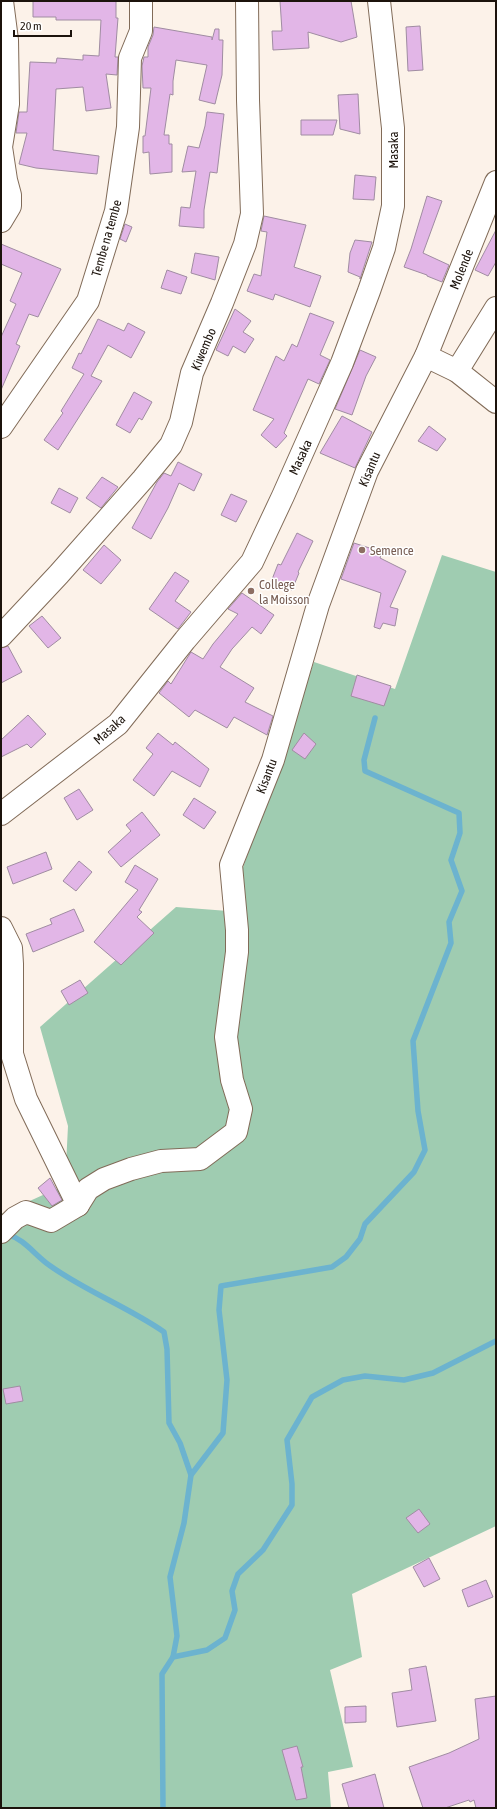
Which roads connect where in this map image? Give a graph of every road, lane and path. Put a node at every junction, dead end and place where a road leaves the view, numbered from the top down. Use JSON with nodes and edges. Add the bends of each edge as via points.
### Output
{"nodes":[{"id":1,"x":2,"y":1,"type":"edge"},
{"id":2,"x":141,"y":1,"type":"edge"},
{"id":3,"x":247,"y":1,"type":"edge"},
{"id":4,"x":379,"y":1,"type":"edge"},
{"id":5,"x":1,"y":146,"type":"edge"},
{"id":6,"x":496,"y":182,"type":"edge"},
{"id":7,"x":1,"y":221,"type":"edge"},
{"id":8,"x":496,"y":308,"type":"edge"},
{"id":9,"x":426,"y":356,"type":"junction"},
{"id":10,"x":457,"y":371,"type":"junction"},
{"id":11,"x":496,"y":402,"type":"edge"},
{"id":12,"x":1,"y":427,"type":"edge"},
{"id":13,"x":1,"y":636,"type":"edge"},
{"id":14,"x":1,"y":814,"type":"edge"},
{"id":15,"x":1,"y":928,"type":"edge"},
{"id":16,"x":78,"y":1205,"type":"junction"},
{"id":17,"x":1,"y":1232,"type":"edge"}],
"edges":[{"from":1,"to":5,"type":"street","via":[[7,40],[8,104]]},
{"from":2,"to":12,"type":"street","name":"Tembe na tembe","via":[[140,31],[130,58],[128,127],[116,211],[88,301]]},
{"from":3,"to":13,"type":"street","name":"Kiwembo","via":[[252,214],[245,244],[192,373],[181,422],[171,445],[143,479]]},
{"from":4,"to":14,"type":"street","name":"Masaka","via":[[393,128],[394,206],[384,248],[342,363],[283,496],[252,562],[118,724]]},
{"from":5,"to":7,"type":"street","via":[[10,195],[10,206]]},
{"from":6,"to":9,"type":"street","name":"Molende"},
{"from":8,"to":10,"type":"street"},
{"from":9,"to":10,"type":"street"},
{"from":9,"to":16,"type":"street","name":"Kisantu","via":[[367,471],[318,605],[273,760],[231,864],[237,952],[226,1036],[232,1080],[242,1109],[236,1132],[200,1160],[161,1161],[104,1179],[88,1190]]},
{"from":10,"to":11,"type":"street"},
{"from":15,"to":16,"type":"street","via":[[11,948],[12,1054],[26,1099]]},
{"from":16,"to":17,"type":"street","via":[[51,1221],[26,1212],[15,1218]]}]}
